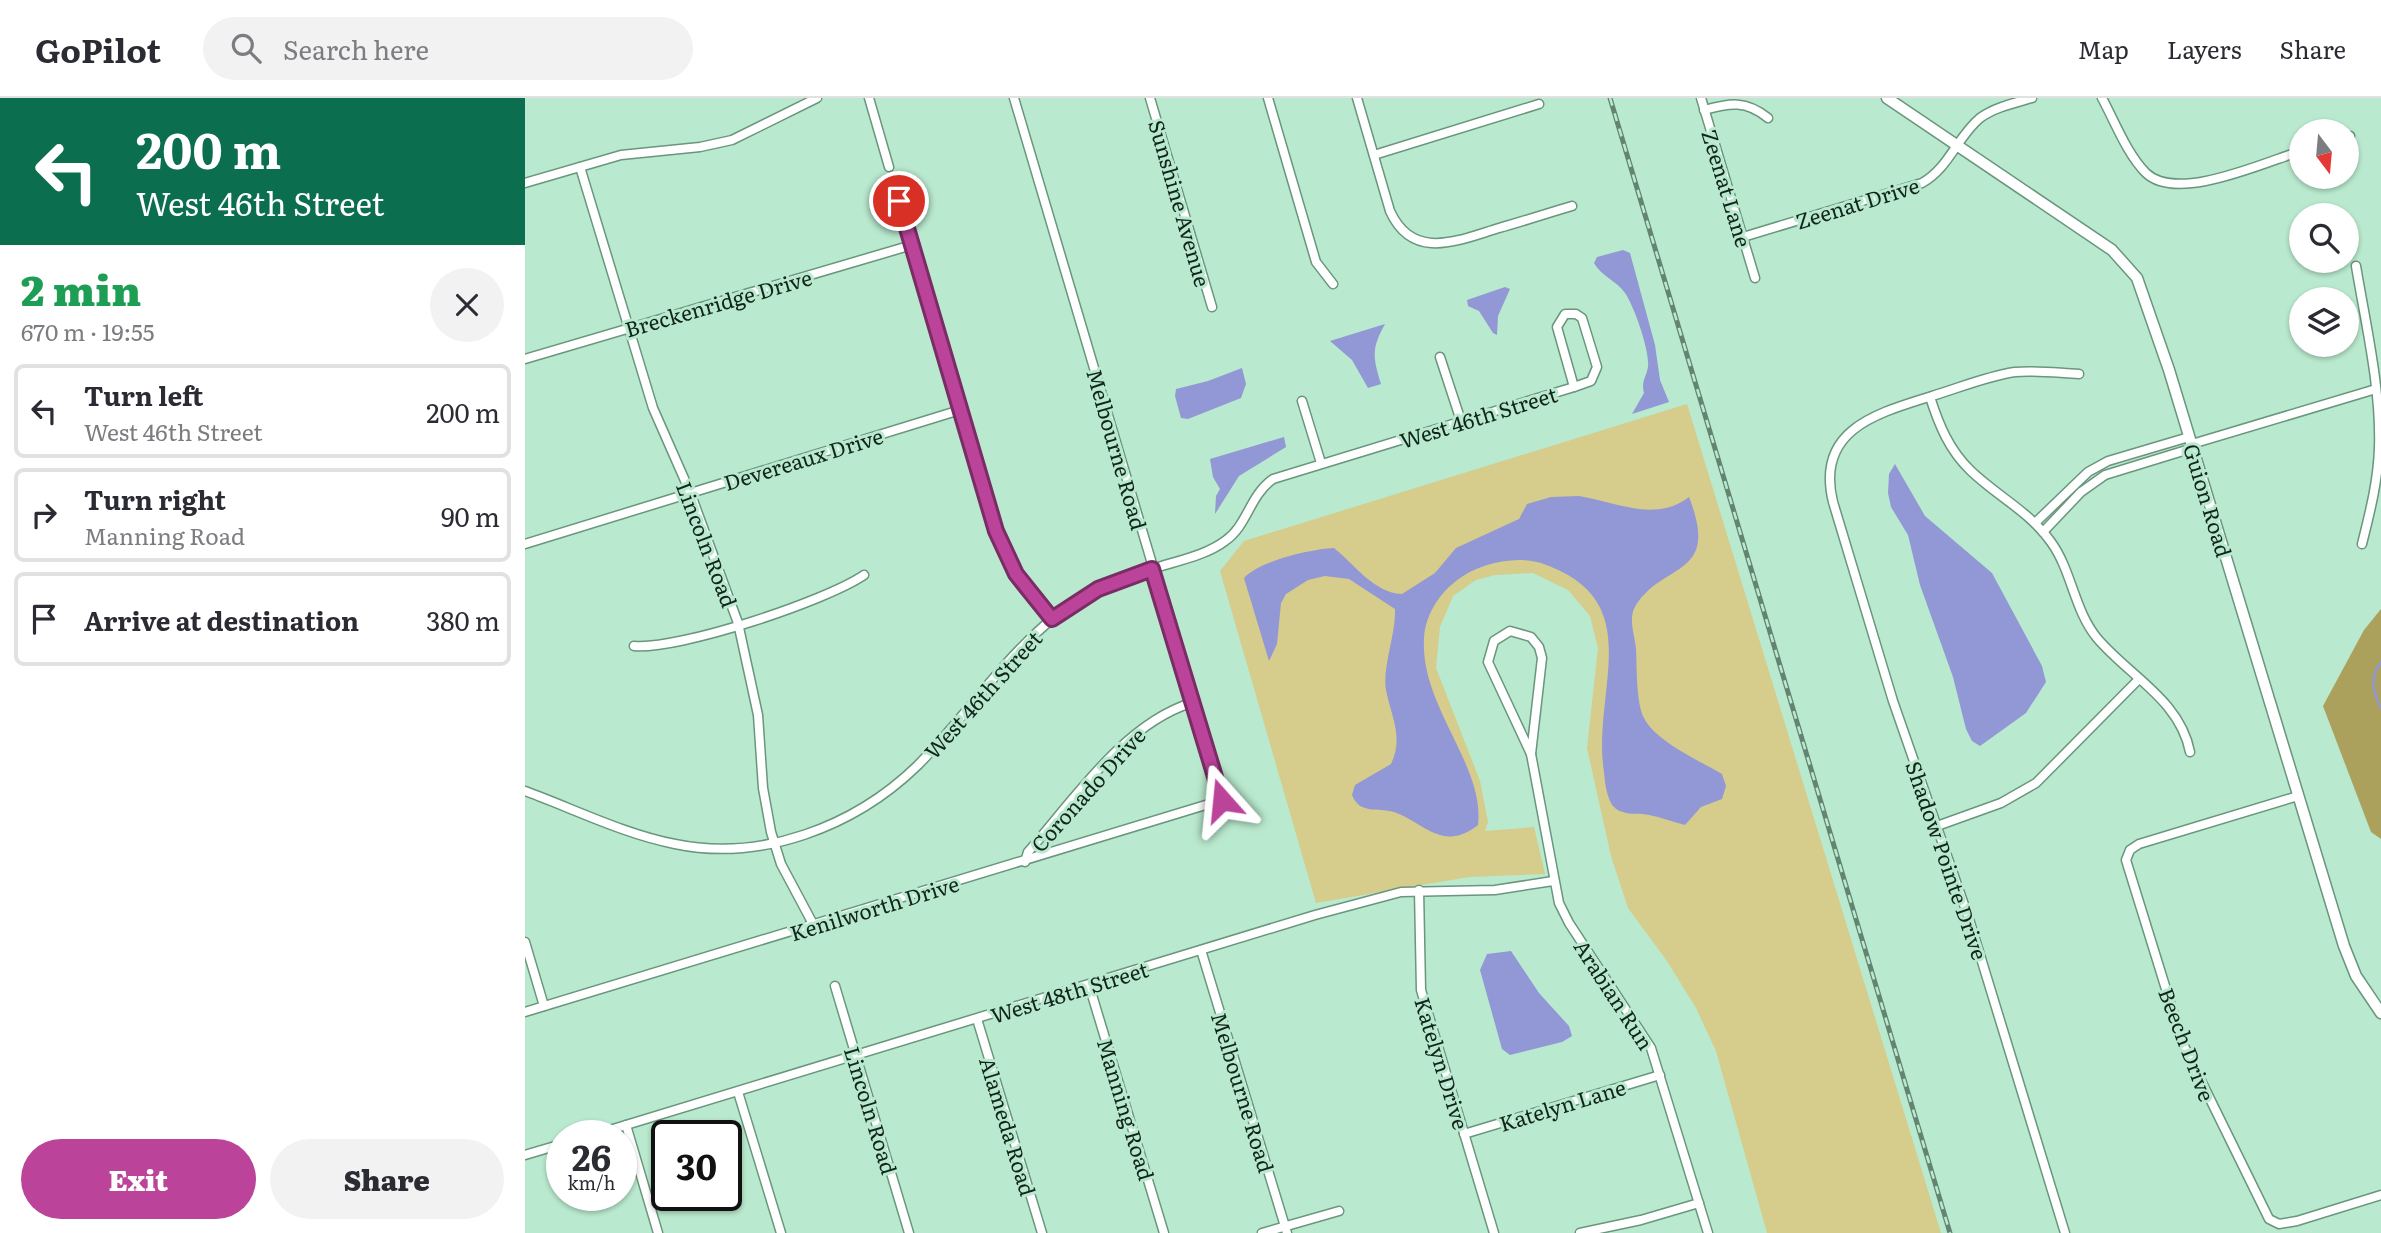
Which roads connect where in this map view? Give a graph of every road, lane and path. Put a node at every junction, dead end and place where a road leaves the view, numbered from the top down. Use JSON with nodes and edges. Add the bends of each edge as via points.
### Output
{"nodes":[{"id":1,"x":817,"y":98,"type":"edge"},
{"id":2,"x":869,"y":98,"type":"edge"},
{"id":3,"x":1014,"y":98,"type":"edge"},
{"id":4,"x":1150,"y":98,"type":"edge"},
{"id":5,"x":1268,"y":98,"type":"edge"},
{"id":6,"x":1357,"y":98,"type":"edge"},
{"id":7,"x":1701,"y":98,"type":"edge"},
{"id":8,"x":1887,"y":98,"type":"edge"},
{"id":9,"x":2032,"y":98,"type":"edge"},
{"id":10,"x":2102,"y":98,"type":"edge"},
{"id":11,"x":1539,"y":104,"type":"dead end"},
{"id":12,"x":1704,"y":110,"type":"junction"},
{"id":13,"x":1768,"y":118,"type":"dead end"},
{"id":14,"x":1958,"y":146,"type":"junction"},
{"id":15,"x":1374,"y":155,"type":"junction"},
{"id":16,"x":2289,"y":155,"type":"edge"},
{"id":17,"x":580,"y":167,"type":"junction"},
{"id":18,"x":889,"y":167,"type":"dead end"},
{"id":19,"x":892,"y":179,"type":"dead end"},
{"id":20,"x":525,"y":183,"type":"edge"},
{"id":21,"x":1572,"y":205,"type":"dead end"},
{"id":22,"x":1742,"y":237,"type":"junction"},
{"id":23,"x":912,"y":246,"type":"junction"},
{"id":24,"x":2357,"y":273,"type":"edge"},
{"id":25,"x":1755,"y":278,"type":"dead end"},
{"id":26,"x":1333,"y":284,"type":"dead end"},
{"id":27,"x":1212,"y":307,"type":"dead end"},
{"id":28,"x":628,"y":328,"type":"junction"},
{"id":29,"x":1440,"y":357,"type":"dead end"},
{"id":30,"x":525,"y":359,"type":"edge"},
{"id":31,"x":2079,"y":374,"type":"dead end"},
{"id":32,"x":1574,"y":387,"type":"junction"},
{"id":33,"x":2376,"y":388,"type":"junction"},
{"id":34,"x":1930,"y":397,"type":"junction"},
{"id":35,"x":1302,"y":401,"type":"dead end"},
{"id":36,"x":960,"y":410,"type":"junction"},
{"id":37,"x":1461,"y":421,"type":"junction"},
{"id":38,"x":2191,"y":443,"type":"junction"},
{"id":39,"x":1321,"y":463,"type":"junction"},
{"id":40,"x":689,"y":492,"type":"junction"},
{"id":41,"x":2035,"y":523,"type":"junction"},
{"id":42,"x":2043,"y":532,"type":"junction"},
{"id":43,"x":525,"y":544,"type":"edge"},
{"id":44,"x":2362,"y":544,"type":"dead end"},
{"id":45,"x":1152,"y":569,"type":"junction"},
{"id":46,"x":864,"y":575,"type":"dead end"},
{"id":47,"x":1052,"y":619,"type":"junction"},
{"id":48,"x":738,"y":624,"type":"junction"},
{"id":49,"x":634,"y":646,"type":"dead end"},
{"id":50,"x":2139,"y":678,"type":"junction"},
{"id":51,"x":1191,"y":703,"type":"junction"},
{"id":52,"x":2190,"y":752,"type":"dead end"},
{"id":53,"x":1531,"y":754,"type":"junction"},
{"id":54,"x":525,"y":791,"type":"edge"},
{"id":55,"x":2298,"y":796,"type":"junction"},
{"id":56,"x":1222,"y":800,"type":"joint"},
{"id":57,"x":1937,"y":826,"type":"junction"},
{"id":58,"x":774,"y":843,"type":"junction"},
{"id":59,"x":1025,"y":862,"type":"junction"},
{"id":60,"x":1553,"y":881,"type":"junction"},
{"id":61,"x":1419,"y":890,"type":"junction"},
{"id":62,"x":813,"y":924,"type":"junction"},
{"id":63,"x":525,"y":942,"type":"edge"},
{"id":64,"x":1201,"y":950,"type":"junction"},
{"id":65,"x":1089,"y":985,"type":"junction"},
{"id":66,"x":835,"y":986,"type":"dead end"},
{"id":67,"x":544,"y":1006,"type":"junction"},
{"id":68,"x":525,"y":1012,"type":"edge"},
{"id":69,"x":2381,"y":1013,"type":"edge"},
{"id":70,"x":977,"y":1019,"type":"junction"},
{"id":71,"x":856,"y":1056,"type":"junction"},
{"id":72,"x":1660,"y":1075,"type":"junction"},
{"id":73,"x":738,"y":1091,"type":"junction"},
{"id":74,"x":637,"y":1122,"type":"edge"},
{"id":75,"x":1464,"y":1134,"type":"junction"},
{"id":76,"x":546,"y":1149,"type":"edge"},
{"id":77,"x":525,"y":1155,"type":"edge"},
{"id":78,"x":637,"y":1162,"type":"edge"},
{"id":79,"x":2381,"y":1195,"type":"edge"},
{"id":80,"x":1699,"y":1203,"type":"junction"},
{"id":81,"x":1339,"y":1210,"type":"dead end"},
{"id":82,"x":1286,"y":1230,"type":"edge"},
{"id":83,"x":658,"y":1233,"type":"edge"},
{"id":84,"x":781,"y":1233,"type":"edge"},
{"id":85,"x":909,"y":1233,"type":"edge"},
{"id":86,"x":1042,"y":1233,"type":"edge"},
{"id":87,"x":1164,"y":1233,"type":"edge"},
{"id":88,"x":1262,"y":1233,"type":"edge"},
{"id":89,"x":1494,"y":1233,"type":"edge"},
{"id":90,"x":1580,"y":1233,"type":"edge"},
{"id":91,"x":1708,"y":1233,"type":"edge"},
{"id":92,"x":2066,"y":1233,"type":"edge"}],
"edges":[{"from":1,"to":17,"type":"street","via":[[732,140],[636,152]]},
{"from":2,"to":18,"type":"street"},
{"from":3,"to":45,"type":"street","name":"Melbourne Road"},
{"from":4,"to":27,"type":"street","name":"Sunshine Avenue"},
{"from":5,"to":26,"type":"street","via":[[1316,262]]},
{"from":6,"to":15,"type":"street"},
{"from":7,"to":12,"type":"street","name":"Zeenat Lane"},
{"from":8,"to":14,"type":"street","name":"Guion Road"},
{"from":9,"to":14,"type":"street","name":"Zeenat Drive","via":[[1987,113]]},
{"from":10,"to":16,"type":"street","via":[[2141,167],[2165,184],[2191,185]]},
{"from":11,"to":15,"type":"street"},
{"from":12,"to":13,"type":"street","via":[[1734,102]]},
{"from":12,"to":22,"type":"street","name":"Zeenat Lane"},
{"from":14,"to":22,"type":"street","name":"Zeenat Drive","via":[[1937,173],[1922,183]]},
{"from":14,"to":38,"type":"street","name":"Guion Road","via":[[2129,265],[2140,284]]},
{"from":15,"to":21,"type":"street","via":[[1393,218],[1411,236],[1425,242],[1447,244]]},
{"from":17,"to":20,"type":"street"},
{"from":17,"to":28,"type":"street","name":"Lincoln Road"},
{"from":19,"to":23,"type":"street"},
{"from":22,"to":25,"type":"street","name":"Zeenat Lane"},
{"from":23,"to":28,"type":"street","name":"Breckenridge Drive"},
{"from":23,"to":36,"type":"street"},
{"from":24,"to":33,"type":"street"},
{"from":28,"to":30,"type":"street","name":"Breckenridge Drive"},
{"from":28,"to":40,"type":"street","name":"Lincoln Road","via":[[657,418]]},
{"from":29,"to":37,"type":"street"},
{"from":31,"to":34,"type":"street","via":[[2013,373]]},
{"from":32,"to":32,"type":"street","name":"West 46th Street","via":[[1591,381],[1597,370],[1584,322],[1570,313],[1562,316],[1557,327]]},
{"from":32,"to":37,"type":"street","name":"West 46th Street"},
{"from":33,"to":38,"type":"street"},
{"from":33,"to":44,"type":"street","via":[[2378,458]]},
{"from":34,"to":41,"type":"street","via":[[1945,436],[1962,461]]},
{"from":34,"to":57,"type":"street","name":"Shadow Pointe Drive","via":[[1873,415],[1857,425],[1835,454],[1830,488],[1890,693]]},
{"from":35,"to":39,"type":"street"},
{"from":36,"to":40,"type":"street","name":"Devereaux Drive"},
{"from":36,"to":47,"type":"street","via":[[1002,548],[1022,583]]},
{"from":37,"to":39,"type":"street","name":"West 46th Street"},
{"from":38,"to":41,"type":"street","via":[[2108,461],[2088,472]]},
{"from":38,"to":42,"type":"street","via":[[2105,475],[2081,492]]},
{"from":38,"to":55,"type":"street","name":"Guion Road"},
{"from":39,"to":45,"type":"street","name":"West 46th Street","via":[[1279,476],[1262,487],[1240,525],[1224,542]]},
{"from":40,"to":43,"type":"street","name":"Devereaux Drive"},
{"from":40,"to":48,"type":"street","name":"Lincoln Road"},
{"from":41,"to":42,"type":"street"},
{"from":42,"to":50,"type":"street","via":[[2064,563],[2090,628]]},
{"from":45,"to":47,"type":"street","name":"West 46th Street","via":[[1098,589]]},
{"from":45,"to":51,"type":"street","name":"Melbourne Road"},
{"from":46,"to":48,"type":"street","via":[[818,598]]},
{"from":47,"to":58,"type":"street","name":"West 46th Street","via":[[1023,645],[906,776],[839,820]]},
{"from":48,"to":49,"type":"street","via":[[674,644]]},
{"from":48,"to":58,"type":"street","name":"Lincoln Road","via":[[755,693],[764,796]]},
{"from":50,"to":52,"type":"street","via":[[2177,718]]},
{"from":50,"to":57,"type":"street","via":[[2036,783],[2001,803]]},
{"from":51,"to":56,"type":"street","name":"Melbourne Road"},
{"from":51,"to":59,"type":"street","name":"Coronado Drive","via":[[1153,719],[1128,737],[1028,852]]},
{"from":53,"to":53,"type":"street","name":"Arabian Run","via":[[1488,663],[1494,641],[1510,631],[1528,635],[1541,652]]},
{"from":53,"to":60,"type":"street","name":"Arabian Run"},
{"from":54,"to":58,"type":"street","name":"West 46th Street","via":[[676,844],[727,849]]},
{"from":55,"to":69,"type":"street","name":"Guion Road","via":[[2347,955]]},
{"from":55,"to":79,"type":"street","name":"Beech Drive","via":[[2139,844],[2126,860],[2183,1044],[2269,1219],[2279,1224]]},
{"from":56,"to":59,"type":"street","name":"Kenilworth Drive"},
{"from":57,"to":92,"type":"street","name":"Shadow Pointe Drive"},
{"from":58,"to":62,"type":"street","name":"Lincoln Road"},
{"from":59,"to":62,"type":"street","name":"Kenilworth Drive"},
{"from":60,"to":61,"type":"street","name":"West 48th Street","via":[[1495,890]]},
{"from":60,"to":72,"type":"street","name":"Arabian Run","via":[[1565,917],[1643,1033]]},
{"from":61,"to":64,"type":"street","name":"West 48th Street"},
{"from":61,"to":75,"type":"street","name":"Katelyn Drive","via":[[1421,990]]},
{"from":62,"to":67,"type":"street","name":"Kenilworth Drive"},
{"from":63,"to":67,"type":"street"},
{"from":64,"to":65,"type":"street","name":"West 48th Street"},
{"from":64,"to":82,"type":"street","name":"Melbourne Road"},
{"from":65,"to":70,"type":"street","name":"West 48th Street"},
{"from":65,"to":87,"type":"street","name":"Manning Road"},
{"from":66,"to":71,"type":"street","name":"Lincoln Road"},
{"from":67,"to":68,"type":"street","name":"Kenilworth Drive"},
{"from":70,"to":71,"type":"street","name":"West 48th Street"},
{"from":70,"to":86,"type":"street","name":"Alameda Road"},
{"from":71,"to":73,"type":"street","name":"West 48th Street"},
{"from":71,"to":85,"type":"street","name":"Lincoln Road"},
{"from":72,"to":75,"type":"street","name":"Katelyn Lane"},
{"from":72,"to":80,"type":"street","name":"Arabian Run"},
{"from":73,"to":74,"type":"street","name":"West 48th Street"},
{"from":73,"to":84,"type":"street"},
{"from":75,"to":89,"type":"street","name":"Katelyn Drive"},
{"from":76,"to":77,"type":"street"},
{"from":78,"to":83,"type":"street"},
{"from":80,"to":90,"type":"street"},
{"from":80,"to":91,"type":"street","name":"Arabian Run"},
{"from":81,"to":82,"type":"street"},
{"from":82,"to":88,"type":"street"}]}
